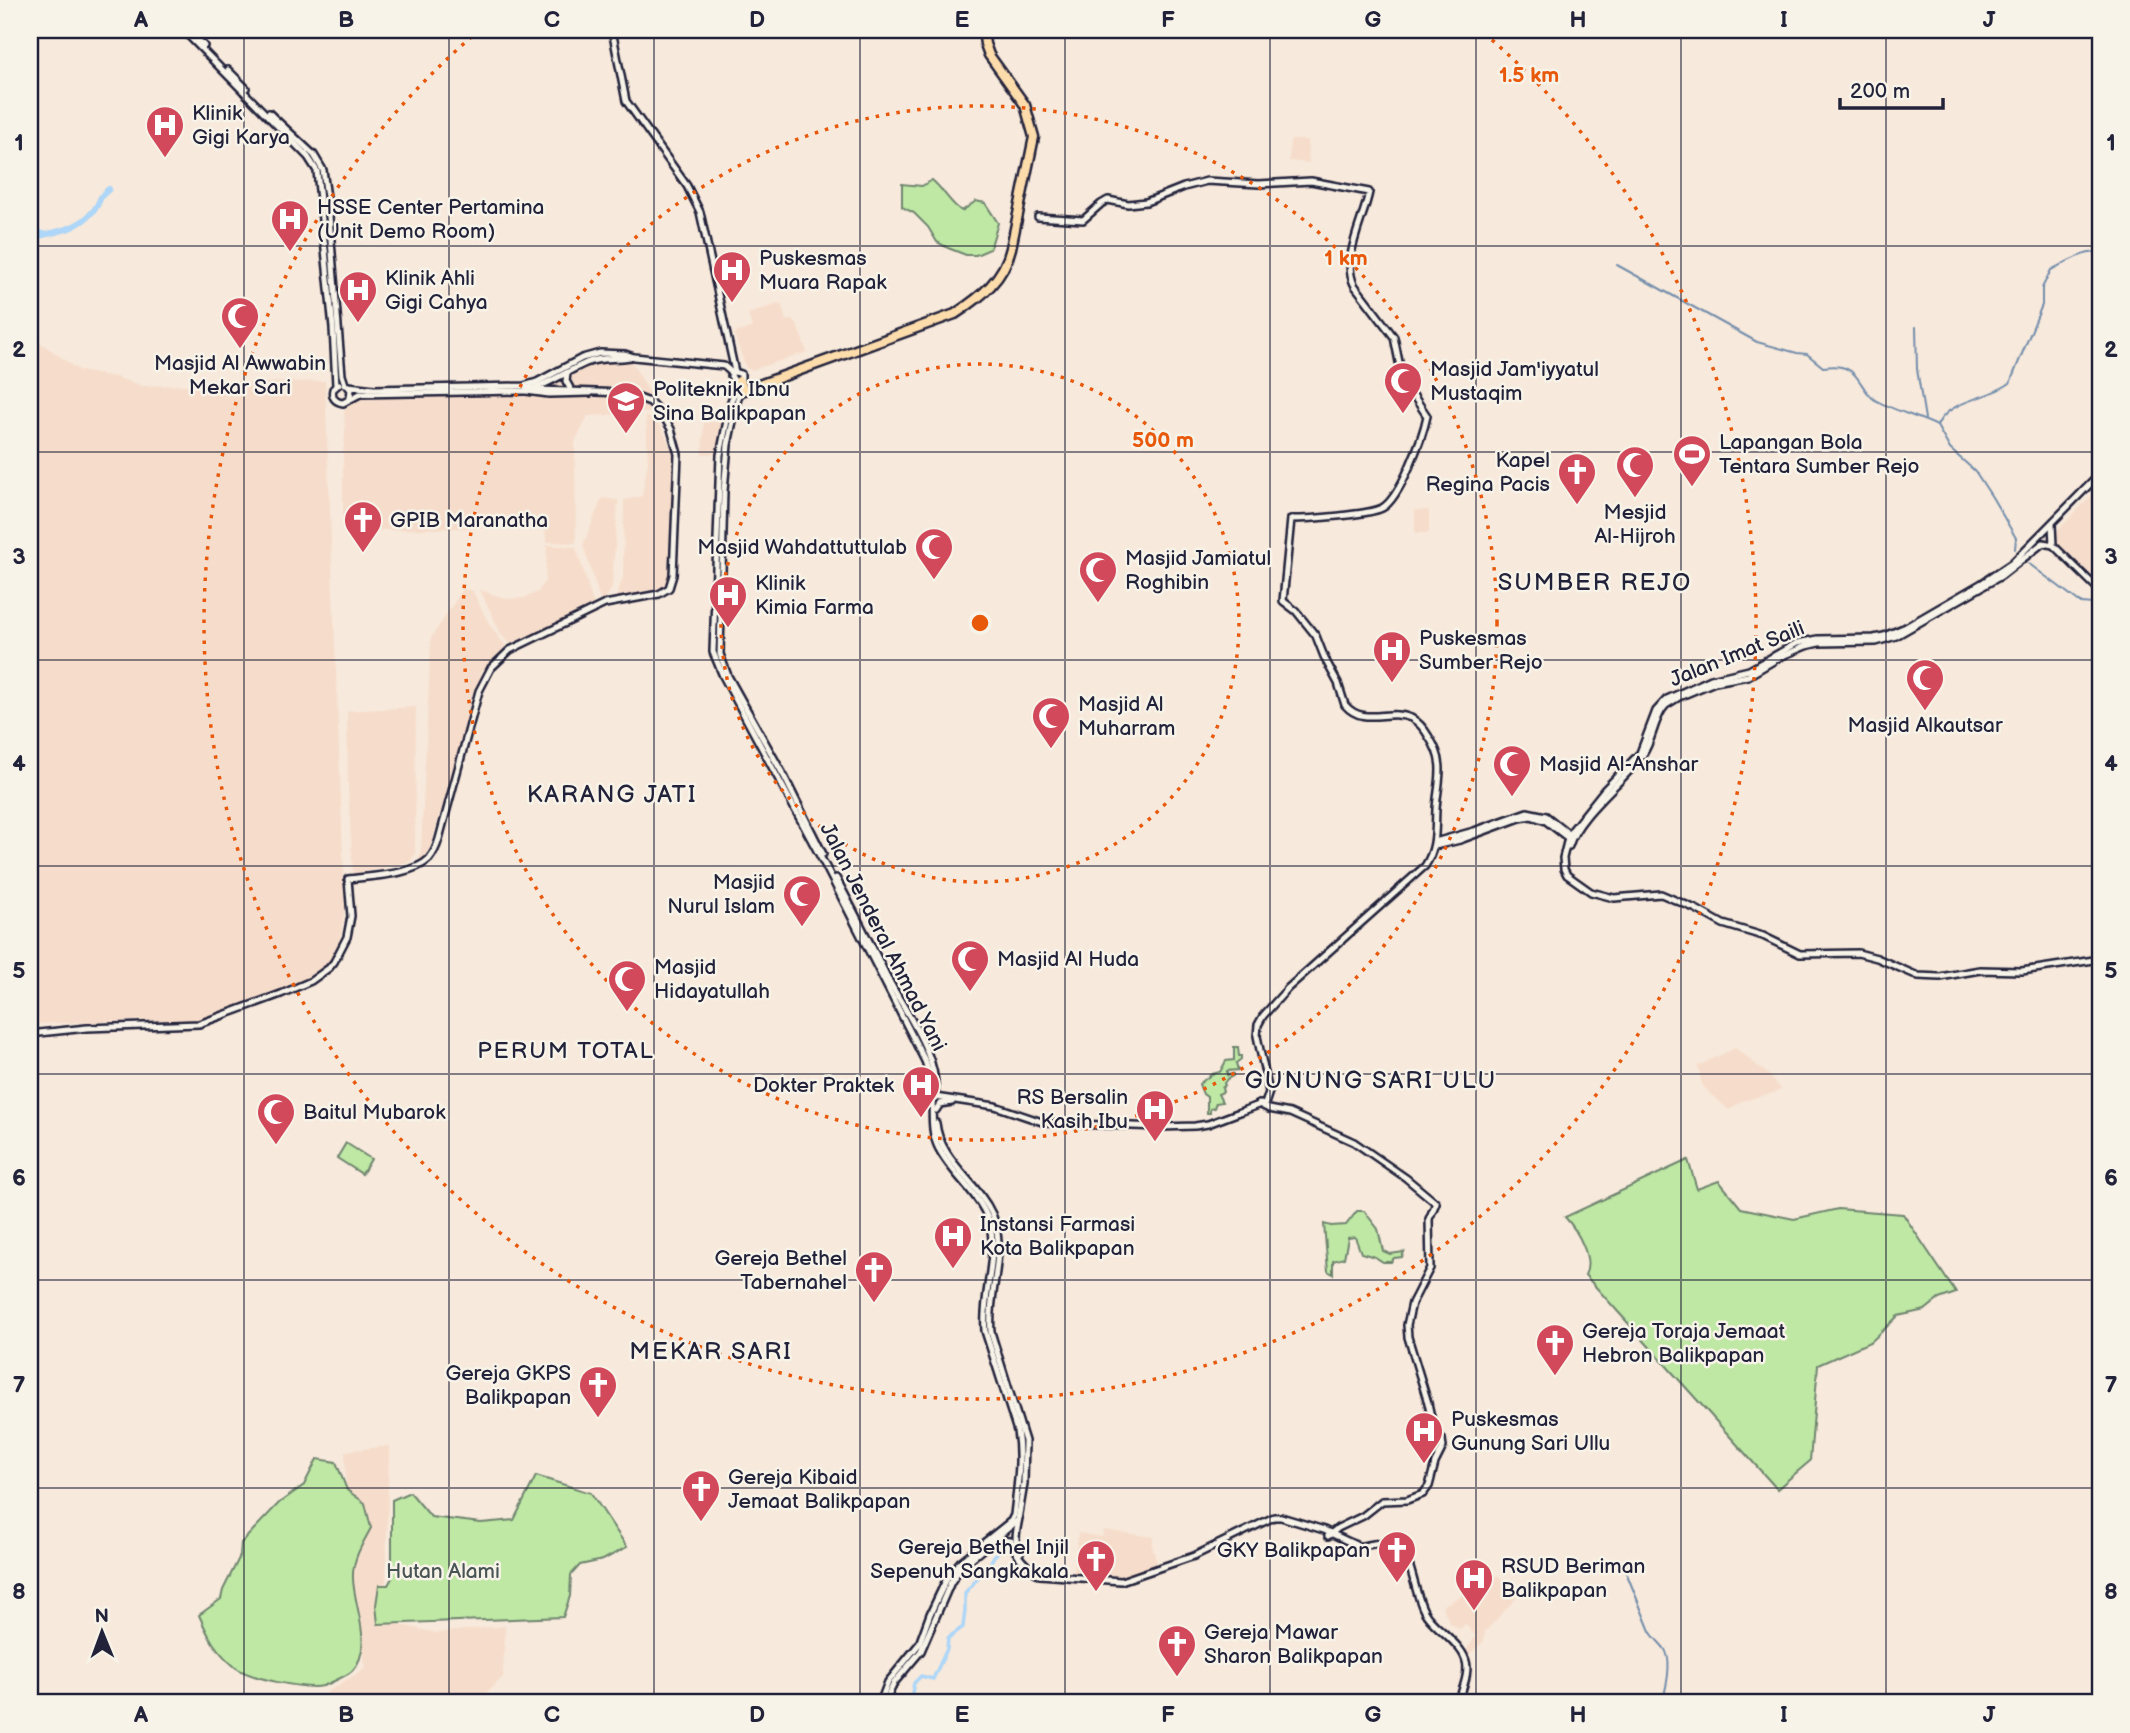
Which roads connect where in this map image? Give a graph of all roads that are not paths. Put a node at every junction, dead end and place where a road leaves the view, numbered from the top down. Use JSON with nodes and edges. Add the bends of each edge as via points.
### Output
{"nodes":[{"id":1,"x":183,"y":30,"type":"edge"},
{"id":2,"x":189,"y":30,"type":"edge"},
{"id":3,"x":612,"y":30,"type":"edge"},
{"id":4,"x":981,"y":30,"type":"edge"},
{"id":5,"x":1016,"y":93,"type":"junction"},
{"id":6,"x":251,"y":96,"type":"junction"},
{"id":7,"x":325,"y":204,"type":"junction"},
{"id":8,"x":1038,"y":217,"type":"dead end"},
{"id":9,"x":634,"y":357,"type":"junction"},
{"id":10,"x":567,"y":373,"type":"junction"},
{"id":11,"x":738,"y":379,"type":"junction"},
{"id":12,"x":336,"y":385,"type":"junction"},
{"id":13,"x":347,"y":385,"type":"junction"},
{"id":14,"x":527,"y":389,"type":"junction"},
{"id":15,"x":473,"y":390,"type":"junction"},
{"id":16,"x":571,"y":390,"type":"junction"},
{"id":17,"x":593,"y":392,"type":"junction"},
{"id":18,"x":732,"y":396,"type":"junction"},
{"id":19,"x":350,"y":397,"type":"junction"},
{"id":20,"x":2100,"y":474,"type":"edge"},
{"id":21,"x":2052,"y":523,"type":"junction"},
{"id":22,"x":2050,"y":544,"type":"junction"},
{"id":23,"x":2024,"y":556,"type":"junction"},
{"id":24,"x":2012,"y":566,"type":"junction"},
{"id":25,"x":2100,"y":590,"type":"edge"},
{"id":26,"x":1730,"y":677,"type":"junction"},
{"id":27,"x":1435,"y":830,"type":"junction"},
{"id":28,"x":1570,"y":835,"type":"junction"},
{"id":29,"x":1450,"y":840,"type":"junction"},
{"id":30,"x":1435,"y":844,"type":"junction"},
{"id":31,"x":1429,"y":860,"type":"junction"},
{"id":32,"x":2100,"y":958,"type":"edge"},
{"id":33,"x":30,"y":1035,"type":"edge"},
{"id":34,"x":935,"y":1097,"type":"junction"},
{"id":35,"x":1262,"y":1104,"type":"junction"},
{"id":36,"x":936,"y":1110,"type":"junction"},
{"id":37,"x":1020,"y":1515,"type":"junction"},
{"id":38,"x":1011,"y":1524,"type":"junction"},
{"id":39,"x":996,"y":1533,"type":"junction"},
{"id":40,"x":1010,"y":1534,"type":"junction"},
{"id":41,"x":1331,"y":1536,"type":"junction"},
{"id":42,"x":995,"y":1541,"type":"junction"},
{"id":43,"x":1011,"y":1541,"type":"junction"},
{"id":44,"x":1027,"y":1566,"type":"junction"},
{"id":45,"x":945,"y":1590,"type":"junction"},
{"id":46,"x":880,"y":1703,"type":"edge"},
{"id":47,"x":885,"y":1703,"type":"edge"},
{"id":48,"x":1458,"y":1703,"type":"edge"}],
"edges":[{"from":1,"to":6,"type":"main road"},
{"from":2,"to":6,"type":"main road"},
{"from":3,"to":11,"type":"main road","name":"Jalan Jenderal Ahmad Yani","via":[[625,101],[687,186],[700,212]]},
{"from":4,"to":5,"type":"highway","via":[[989,55]]},
{"from":5,"to":11,"type":"highway","via":[[1030,146],[1005,257],[981,291],[951,311],[753,381]]},
{"from":5,"to":11,"type":"highway","via":[[1025,105],[1034,136],[1009,259],[990,288],[955,314]]},
{"from":6,"to":7,"type":"main road","via":[[318,160],[324,175]]},
{"from":7,"to":12,"type":"main road"},
{"from":7,"to":13,"type":"main road","via":[[342,375]]},
{"from":8,"to":27,"type":"main road","via":[[1083,220],[1108,200],[1146,202],[1208,181],[1311,181],[1369,192],[1352,255],[1351,277],[1394,337],[1401,372],[1424,409],[1426,423],[1413,460],[1382,508],[1291,520],[1283,601],[1316,636],[1348,709],[1361,715],[1412,718],[1429,736],[1441,770]]},
{"from":9,"to":10,"type":"main road","via":[[601,358]]},
{"from":9,"to":11,"type":"main road","via":[[724,366]]},
{"from":9,"to":14,"type":"main road","via":[[596,354]]},
{"from":10,"to":14,"type":"main road"},
{"from":10,"to":16,"type":"main road"},
{"from":11,"to":18,"type":"main road"},
{"from":11,"to":18,"type":"main road","name":"Jalan Jenderal Ahmad Yani"},
{"from":11,"to":34,"type":"main road","name":"Jalan Jenderal Ahmad Yani","via":[[725,477],[720,653],[923,1044],[937,1089]]},
{"from":12,"to":13,"type":"main road"},
{"from":12,"to":19,"type":"main road","via":[[332,393],[336,401]]},
{"from":13,"to":15,"type":"main road"},
{"from":13,"to":19,"type":"main road"},
{"from":14,"to":15,"type":"main road"},
{"from":14,"to":16,"type":"main road"},
{"from":14,"to":17,"type":"main road","via":[[549,394]]},
{"from":15,"to":19,"type":"main road"},
{"from":16,"to":17,"type":"main road"},
{"from":17,"to":33,"type":"main road","via":[[641,397],[671,429],[678,461],[670,586],[657,594],[605,604],[497,660],[479,691],[433,854],[408,870],[348,879],[351,916],[347,937],[334,962],[311,981],[199,1024]]},
{"from":18,"to":38,"type":"main road","name":"Jalan Jenderal Ahmad Yani","via":[[720,455],[713,652],[925,1060],[932,1087],[933,1133],[943,1157],[986,1215],[992,1258],[985,1331],[1019,1442]]},
{"from":20,"to":21,"type":"main road"},
{"from":21,"to":22,"type":"main road"},
{"from":21,"to":23,"type":"main road"},
{"from":22,"to":23,"type":"main road","via":[[2040,544]]},
{"from":22,"to":25,"type":"main road"},
{"from":23,"to":24,"type":"main road"},
{"from":24,"to":26,"type":"main road","name":"Jalan Imat Saili","via":[[1884,636],[1802,641]]},
{"from":24,"to":26,"type":"main road","name":"Jalan Imat Saili","via":[[1891,638],[1806,646],[1753,674]]},
{"from":26,"to":28,"type":"main road","name":"Jalan Imat Saili","via":[[1702,682],[1663,702],[1640,753]]},
{"from":27,"to":29,"type":"main road"},
{"from":27,"to":30,"type":"main road"},
{"from":28,"to":29,"type":"main road","via":[[1541,814],[1527,812]]},
{"from":28,"to":32,"type":"main road","name":"Jalan Imat Saili","via":[[1564,869],[1591,892],[1614,898],[1661,894],[1800,954],[1858,953],[1918,976],[1940,977],[1980,970],[2022,971]]},
{"from":29,"to":30,"type":"main road"},
{"from":29,"to":31,"type":"main road"},
{"from":30,"to":31,"type":"main road"},
{"from":31,"to":35,"type":"main road","via":[[1267,1011],[1257,1036],[1268,1090]]},
{"from":34,"to":35,"type":"main road","via":[[995,1106],[1045,1123],[1139,1127],[1198,1126]]},
{"from":34,"to":36,"type":"main road","name":"Jalan Jenderal Ahmad Yani"},
{"from":35,"to":36,"type":"main road","via":[[1211,1126],[1186,1129],[1044,1126],[994,1109],[947,1101]]},
{"from":35,"to":41,"type":"main road","via":[[1354,1142],[1436,1203],[1429,1219],[1430,1268],[1407,1322],[1429,1425],[1439,1439],[1440,1452],[1423,1494],[1382,1501]]},
{"from":36,"to":37,"type":"main road","name":"Jalan Jenderal Ahmad Yani","via":[[939,1141],[985,1203],[996,1229],[998,1255],[989,1315],[1025,1441]]},
{"from":37,"to":38,"type":"main road"},
{"from":37,"to":40,"type":"main road","name":"Jalan Jenderal Ahmad Yani"},
{"from":38,"to":39,"type":"main road"},
{"from":38,"to":40,"type":"main road"},
{"from":39,"to":40,"type":"main road"},
{"from":39,"to":45,"type":"main road","via":[[960,1562]]},
{"from":40,"to":42,"type":"main road"},
{"from":40,"to":43,"type":"main road"},
{"from":40,"to":44,"type":"main road"},
{"from":41,"to":44,"type":"main road","via":[[1274,1517],[1194,1556],[1121,1581],[1049,1577]]},
{"from":41,"to":48,"type":"main road","via":[[1360,1547],[1389,1542],[1402,1548],[1425,1612],[1466,1657],[1468,1666]]},
{"from":42,"to":43,"type":"main road"},
{"from":42,"to":45,"type":"main road","via":[[961,1567]]},
{"from":43,"to":44,"type":"main road"},
{"from":45,"to":46,"type":"main road","via":[[919,1644],[888,1682]]},
{"from":45,"to":47,"type":"main road","via":[[921,1651],[894,1683]]}]}
